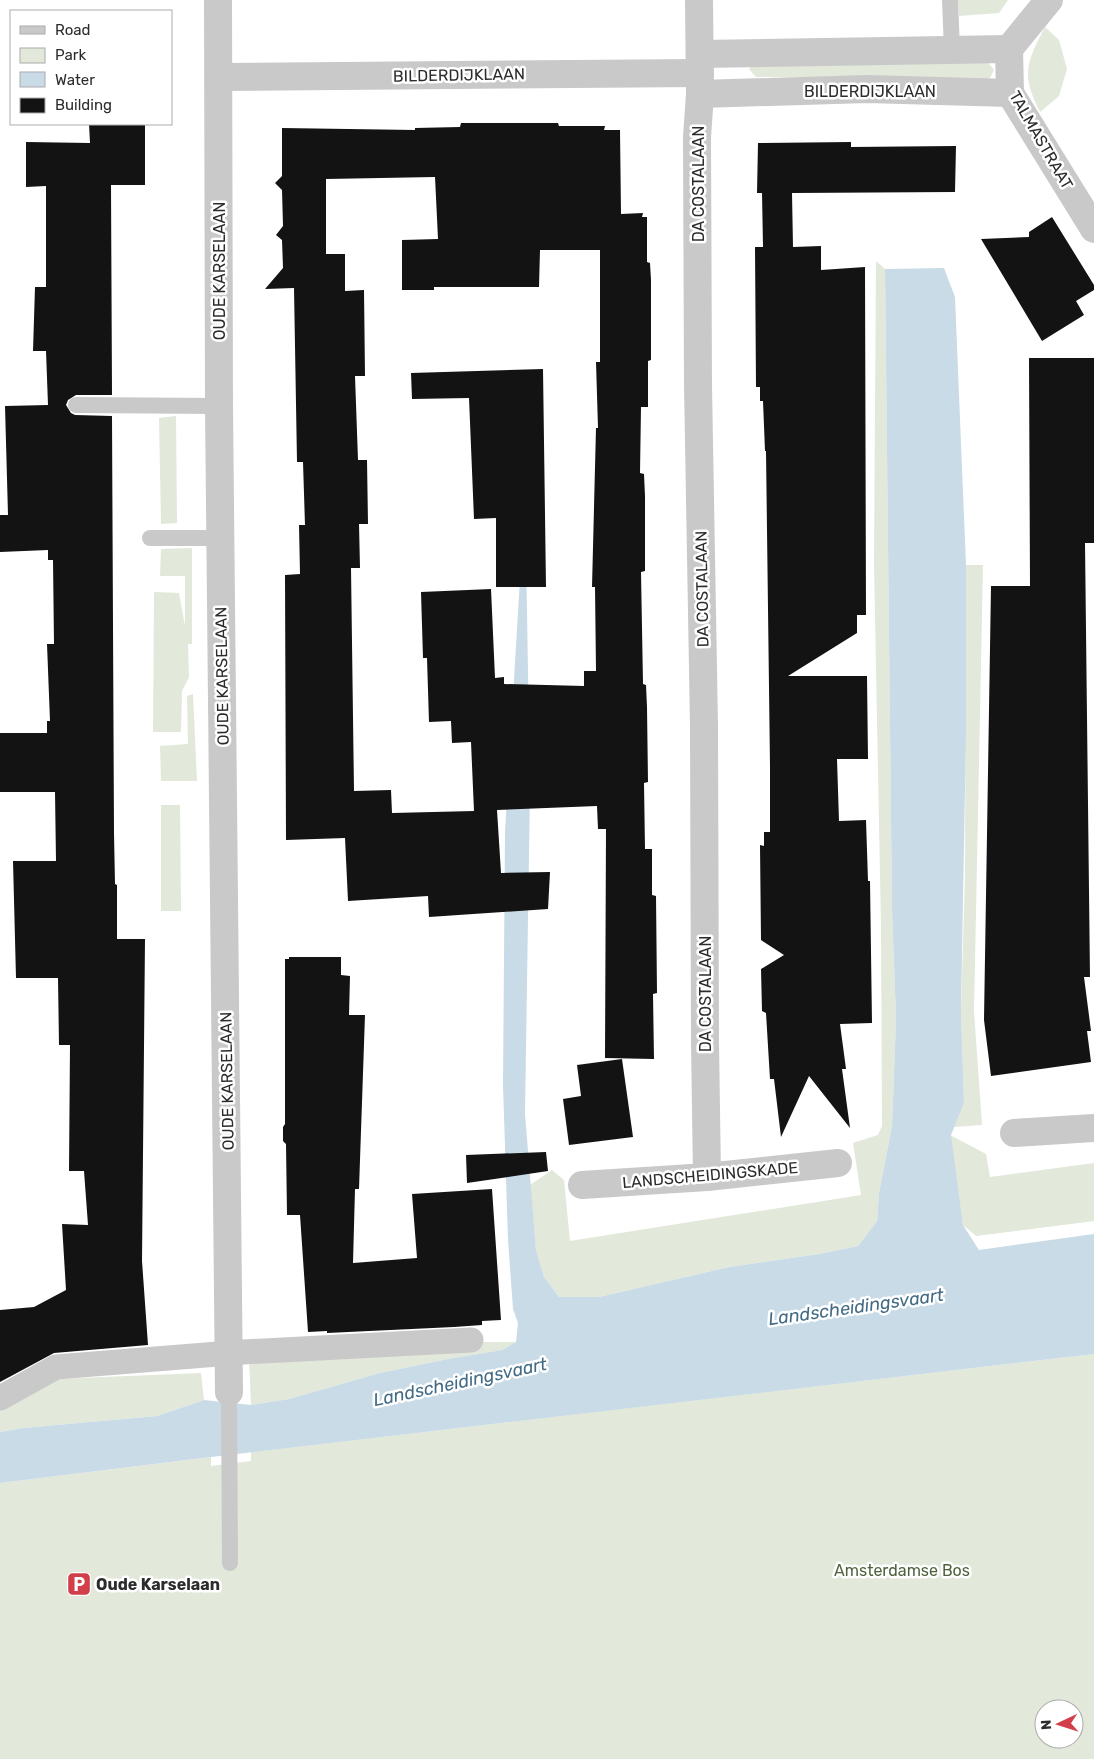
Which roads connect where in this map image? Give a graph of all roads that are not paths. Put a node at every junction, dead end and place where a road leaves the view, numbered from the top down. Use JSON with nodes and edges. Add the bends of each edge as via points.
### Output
{"nodes":[{"id":1,"x":218,"y":0,"type":"edge"},
{"id":2,"x":699,"y":0,"type":"edge"},
{"id":3,"x":950,"y":0,"type":"edge"},
{"id":4,"x":1049,"y":0,"type":"edge"},
{"id":5,"x":1009,"y":49,"type":"junction"},
{"id":6,"x":952,"y":50,"type":"junction"},
{"id":7,"x":700,"y":73,"type":"junction"},
{"id":8,"x":219,"y":77,"type":"junction"},
{"id":9,"x":1010,"y":93,"type":"junction"},
{"id":10,"x":1094,"y":229,"type":"edge"},
{"id":11,"x":76,"y":404,"type":"dead end"},
{"id":12,"x":219,"y":406,"type":"junction"},
{"id":13,"x":150,"y":538,"type":"dead end"},
{"id":14,"x":221,"y":538,"type":"junction"},
{"id":15,"x":1094,"y":1128,"type":"edge"},
{"id":16,"x":1014,"y":1133,"type":"dead end"},
{"id":17,"x":838,"y":1162,"type":"dead end"},
{"id":18,"x":707,"y":1178,"type":"junction"},
{"id":19,"x":582,"y":1186,"type":"dead end"},
{"id":20,"x":471,"y":1340,"type":"dead end"},
{"id":21,"x":229,"y":1353,"type":"junction"},
{"id":22,"x":229,"y":1392,"type":"joint"},
{"id":23,"x":0,"y":1398,"type":"edge"},
{"id":24,"x":230,"y":1563,"type":"dead end"}],
"edges":[{"from":1,"to":8,"type":"street","name":"OUDE KARSELAAN"},
{"from":2,"to":7,"type":"street","name":"DA COSTALAAN"},
{"from":3,"to":6,"type":"lane"},
{"from":4,"to":5,"type":"street"},
{"from":5,"to":6,"type":"street","name":"BILDERDIJKLAAN"},
{"from":5,"to":9,"type":"street","name":"TALMASTRAAT"},
{"from":6,"to":7,"type":"street","name":"BILDERDIJKLAAN"},
{"from":7,"to":8,"type":"street","name":"BILDERDIJKLAAN"},
{"from":7,"to":9,"type":"street","name":"BILDERDIJKLAAN","via":[[867,89]]},
{"from":7,"to":18,"type":"street","name":"DA COSTALAAN","via":[[697,137],[698,375]]},
{"from":8,"to":12,"type":"street","name":"OUDE KARSELAAN"},
{"from":9,"to":10,"type":"street","name":"TALMASTRAAT"},
{"from":11,"to":12,"type":"lane"},
{"from":12,"to":14,"type":"street","name":"OUDE KARSELAAN"},
{"from":13,"to":14,"type":"lane"},
{"from":14,"to":21,"type":"street","name":"OUDE KARSELAAN"},
{"from":15,"to":16,"type":"street"},
{"from":17,"to":18,"type":"street","name":"LANDSCHEIDINGSKADE"},
{"from":18,"to":19,"type":"street","name":"LANDSCHEIDINGSKADE"},
{"from":20,"to":21,"type":"street"},
{"from":21,"to":22,"type":"street","name":"OUDE KARSELAAN"},
{"from":21,"to":23,"type":"street","via":[[56,1367]]},
{"from":22,"to":24,"type":"lane","name":"OUDE KARSELAAN"}]}
